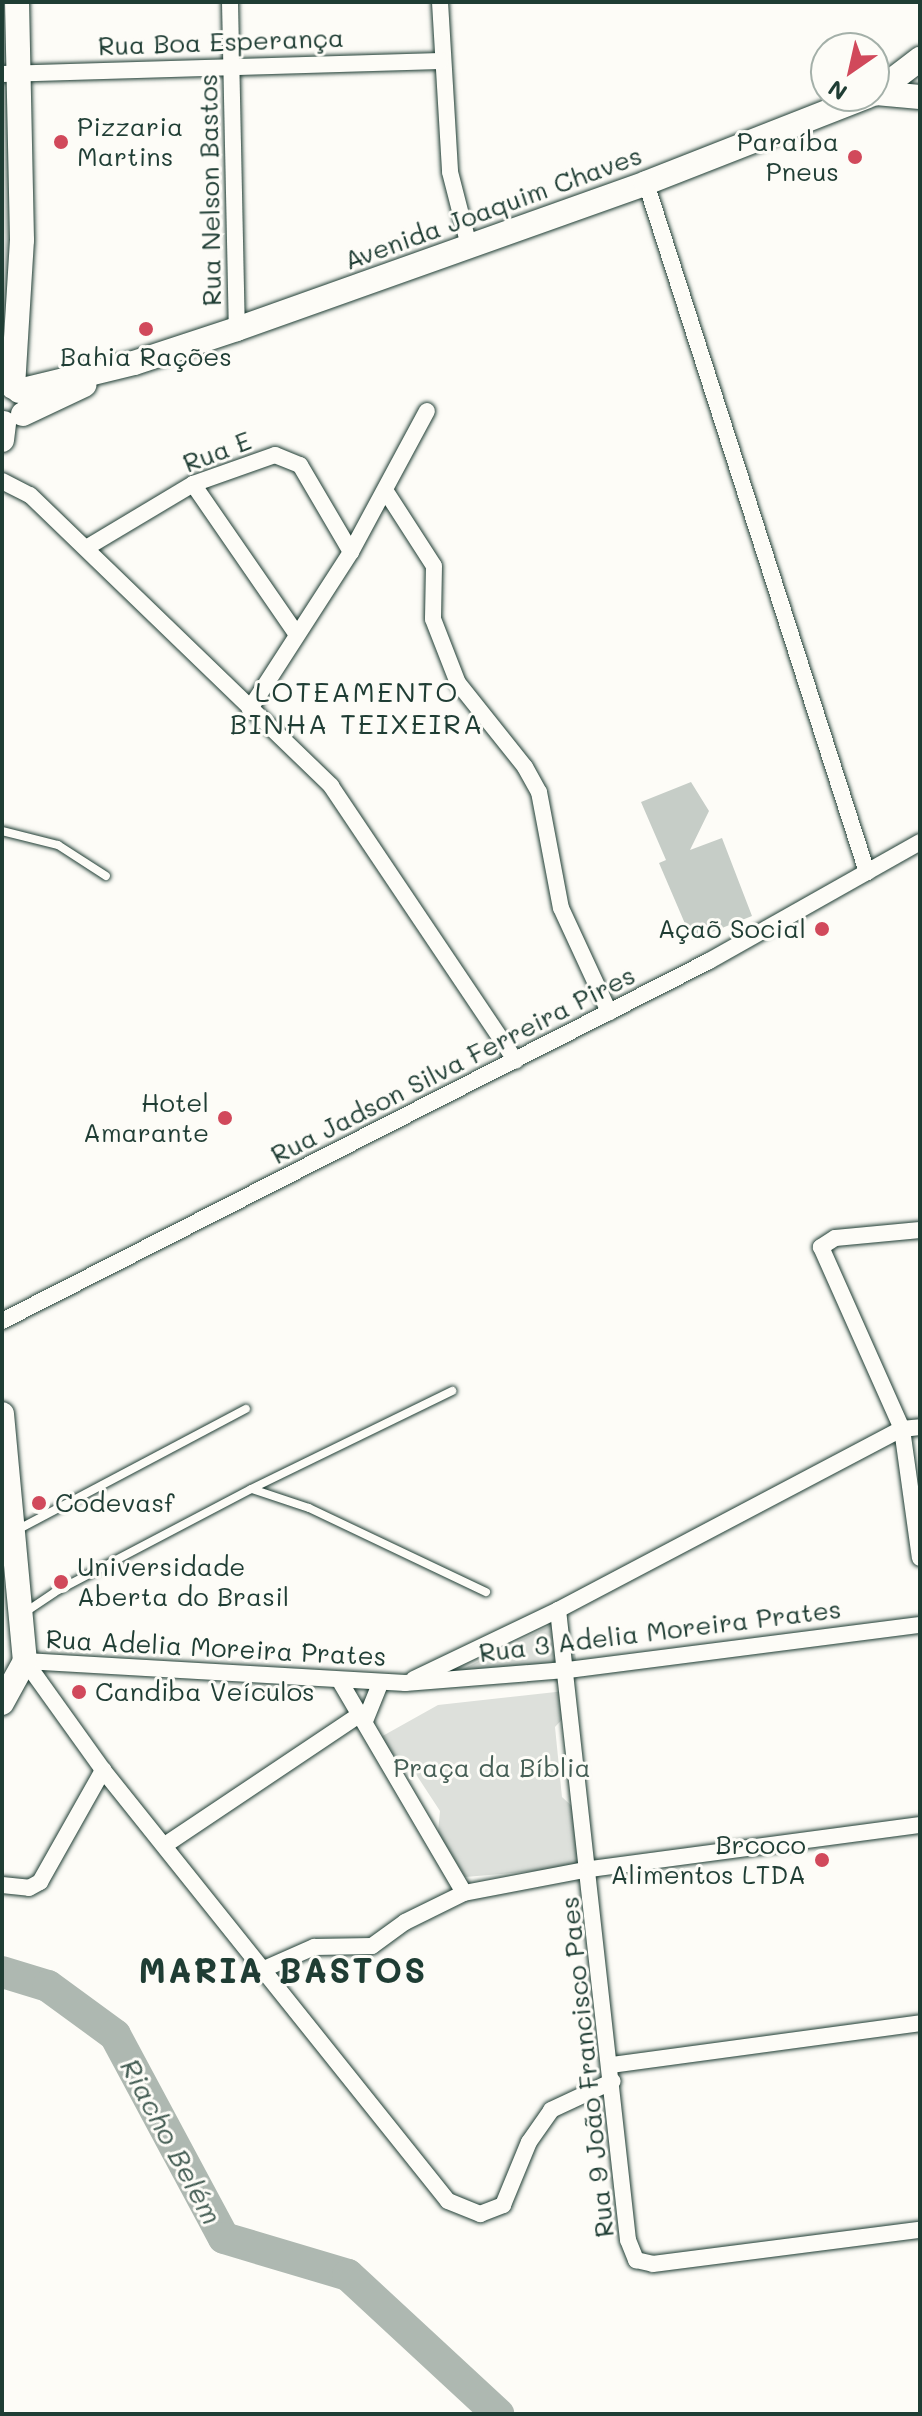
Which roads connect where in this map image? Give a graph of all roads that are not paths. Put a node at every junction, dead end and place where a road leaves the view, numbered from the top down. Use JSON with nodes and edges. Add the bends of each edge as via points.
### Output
{"nodes":[{"id":1,"x":17,"y":2,"type":"edge"},
{"id":2,"x":230,"y":2,"type":"edge"},
{"id":3,"x":440,"y":2,"type":"edge"},
{"id":4,"x":920,"y":59,"type":"edge"},
{"id":5,"x":441,"y":61,"type":"junction"},
{"id":6,"x":231,"y":65,"type":"junction"},
{"id":7,"x":11,"y":74,"type":"edge"},
{"id":8,"x":890,"y":81,"type":"edge"},
{"id":9,"x":890,"y":95,"type":"edge"},
{"id":10,"x":920,"y":97,"type":"edge"},
{"id":11,"x":827,"y":112,"type":"edge"},
{"id":12,"x":646,"y":183,"type":"junction"},
{"id":13,"x":469,"y":246,"type":"junction"},
{"id":14,"x":237,"y":329,"type":"junction"},
{"id":15,"x":9,"y":409,"type":"edge"},
{"id":16,"x":427,"y":411,"type":"dead end"},
{"id":17,"x":2,"y":481,"type":"edge"},
{"id":18,"x":193,"y":484,"type":"junction"},
{"id":19,"x":385,"y":490,"type":"junction"},
{"id":20,"x":86,"y":548,"type":"junction"},
{"id":21,"x":351,"y":552,"type":"junction"},
{"id":22,"x":297,"y":635,"type":"junction"},
{"id":23,"x":250,"y":709,"type":"junction"},
{"id":24,"x":2,"y":831,"type":"edge"},
{"id":25,"x":920,"y":842,"type":"edge"},
{"id":26,"x":867,"y":872,"type":"junction"},
{"id":27,"x":106,"y":876,"type":"dead end"},
{"id":28,"x":609,"y":1012,"type":"junction"},
{"id":29,"x":516,"y":1061,"type":"junction"},
{"id":30,"x":920,"y":1230,"type":"edge"},
{"id":31,"x":2,"y":1321,"type":"edge"},
{"id":32,"x":452,"y":1391,"type":"dead end"},
{"id":33,"x":246,"y":1409,"type":"dead end"},
{"id":34,"x":2,"y":1414,"type":"edge"},
{"id":35,"x":920,"y":1427,"type":"edge"},
{"id":36,"x":902,"y":1429,"type":"junction"},
{"id":37,"x":6,"y":1470,"type":"edge"},
{"id":38,"x":251,"y":1489,"type":"junction"},
{"id":39,"x":16,"y":1531,"type":"junction"},
{"id":40,"x":920,"y":1558,"type":"edge"},
{"id":41,"x":486,"y":1592,"type":"dead end"},
{"id":42,"x":558,"y":1610,"type":"junction"},
{"id":43,"x":24,"y":1614,"type":"junction"},
{"id":44,"x":920,"y":1625,"type":"edge"},
{"id":45,"x":25,"y":1661,"type":"junction"},
{"id":46,"x":568,"y":1670,"type":"junction"},
{"id":47,"x":341,"y":1683,"type":"junction"},
{"id":48,"x":405,"y":1683,"type":"junction"},
{"id":49,"x":380,"y":1684,"type":"junction"},
{"id":50,"x":2,"y":1703,"type":"edge"},
{"id":51,"x":363,"y":1717,"type":"junction"},
{"id":52,"x":103,"y":1770,"type":"junction"},
{"id":53,"x":920,"y":1825,"type":"edge"},
{"id":54,"x":165,"y":1845,"type":"junction"},
{"id":55,"x":590,"y":1869,"type":"junction"},
{"id":56,"x":2,"y":1885,"type":"edge"},
{"id":57,"x":464,"y":1893,"type":"junction"},
{"id":58,"x":264,"y":1969,"type":"junction"},
{"id":59,"x":920,"y":2023,"type":"edge"},
{"id":60,"x":612,"y":2073,"type":"junction"},
{"id":61,"x":920,"y":2230,"type":"edge"}],
"edges":[{"from":1,"to":7,"type":"main road"},
{"from":2,"to":6,"type":"street","name":"Rua Nelson Bastos"},
{"from":3,"to":5,"type":"street"},
{"from":4,"to":8,"type":"main road","name":"Avenida Joaquim Chaves"},
{"from":5,"to":6,"type":"street","name":"Rua Boa Esperança"},
{"from":5,"to":13,"type":"street","via":[[450,172]]},
{"from":6,"to":7,"type":"street","name":"Rua Boa Esperança"},
{"from":6,"to":14,"type":"street","name":"Rua Nelson Bastos"},
{"from":7,"to":15,"type":"main road","via":[[22,240]]},
{"from":9,"to":10,"type":"main road","name":"Avenida Joaquim Chaves"},
{"from":11,"to":12,"type":"main road","name":"Avenida Joaquim Chaves"},
{"from":12,"to":13,"type":"main road","name":"Avenida Joaquim Chaves"},
{"from":12,"to":26,"type":"street"},
{"from":13,"to":14,"type":"main road","name":"Avenida Joaquim Chaves"},
{"from":14,"to":15,"type":"main road","name":"Avenida Joaquim Chaves"},
{"from":16,"to":19,"type":"street"},
{"from":17,"to":20,"type":"street","via":[[30,495]]},
{"from":18,"to":20,"type":"street","name":"Rua E"},
{"from":18,"to":21,"type":"street","name":"Rua E","via":[[275,455],[287,457],[311,478]]},
{"from":18,"to":22,"type":"street"},
{"from":19,"to":21,"type":"street"},
{"from":19,"to":28,"type":"street","via":[[434,566],[433,619],[458,683],[539,792],[561,908]]},
{"from":20,"to":23,"type":"street"},
{"from":21,"to":22,"type":"street"},
{"from":22,"to":23,"type":"street"},
{"from":23,"to":29,"type":"street","via":[[350,810]]},
{"from":24,"to":27,"type":"lane","via":[[58,845]]},
{"from":25,"to":26,"type":"street","name":"Rua Jadson Silva Ferreira Pires"},
{"from":26,"to":28,"type":"street","name":"Rua Jadson Silva Ferreira Pires"},
{"from":28,"to":29,"type":"street","name":"Rua Jadson Silva Ferreira Pires"},
{"from":29,"to":31,"type":"street","name":"Rua Jadson Silva Ferreira Pires"},
{"from":30,"to":36,"type":"street","via":[[827,1240],[821,1250]]},
{"from":32,"to":38,"type":"lane"},
{"from":33,"to":39,"type":"lane"},
{"from":34,"to":37,"type":"main road"},
{"from":35,"to":36,"type":"street"},
{"from":36,"to":40,"type":"street"},
{"from":36,"to":42,"type":"street"},
{"from":37,"to":39,"type":"main road"},
{"from":38,"to":41,"type":"lane","via":[[309,1508]]},
{"from":38,"to":43,"type":"lane","via":[[55,1592]]},
{"from":39,"to":43,"type":"main road"},
{"from":42,"to":46,"type":"street","name":"Rua 9 João Francisco Paes"},
{"from":42,"to":48,"type":"street"},
{"from":43,"to":45,"type":"main road"},
{"from":44,"to":46,"type":"street","name":"Rua 3 Adelia Moreira Prates"},
{"from":45,"to":47,"type":"street","name":"Rua Adelia Moreira Prates"},
{"from":45,"to":50,"type":"main road"},
{"from":45,"to":52,"type":"street"},
{"from":46,"to":48,"type":"street","name":"Rua 3 Adelia Moreira Prates"},
{"from":46,"to":55,"type":"street","name":"Rua 9 João Francisco Paes"},
{"from":47,"to":49,"type":"street","name":"Rua Adelia Moreira Prates"},
{"from":47,"to":51,"type":"street"},
{"from":48,"to":49,"type":"street","name":"Rua Adelia Moreira Prates"},
{"from":49,"to":51,"type":"street"},
{"from":51,"to":54,"type":"street"},
{"from":51,"to":57,"type":"street"},
{"from":52,"to":54,"type":"street"},
{"from":52,"to":56,"type":"street","via":[[40,1882],[29,1888]]},
{"from":53,"to":55,"type":"street"},
{"from":54,"to":58,"type":"street"},
{"from":55,"to":57,"type":"street"},
{"from":55,"to":60,"type":"street","name":"Rua 9 João Francisco Paes"},
{"from":57,"to":58,"type":"street","via":[[405,1922],[372,1946],[314,1947]]},
{"from":58,"to":60,"type":"street","via":[[435,2188],[472,2213],[503,2205],[534,2134],[551,2110]]},
{"from":59,"to":60,"type":"street"},
{"from":60,"to":61,"type":"street","name":"Rua 9 João Francisco Paes","via":[[628,2240],[636,2260],[653,2264]]}]}
